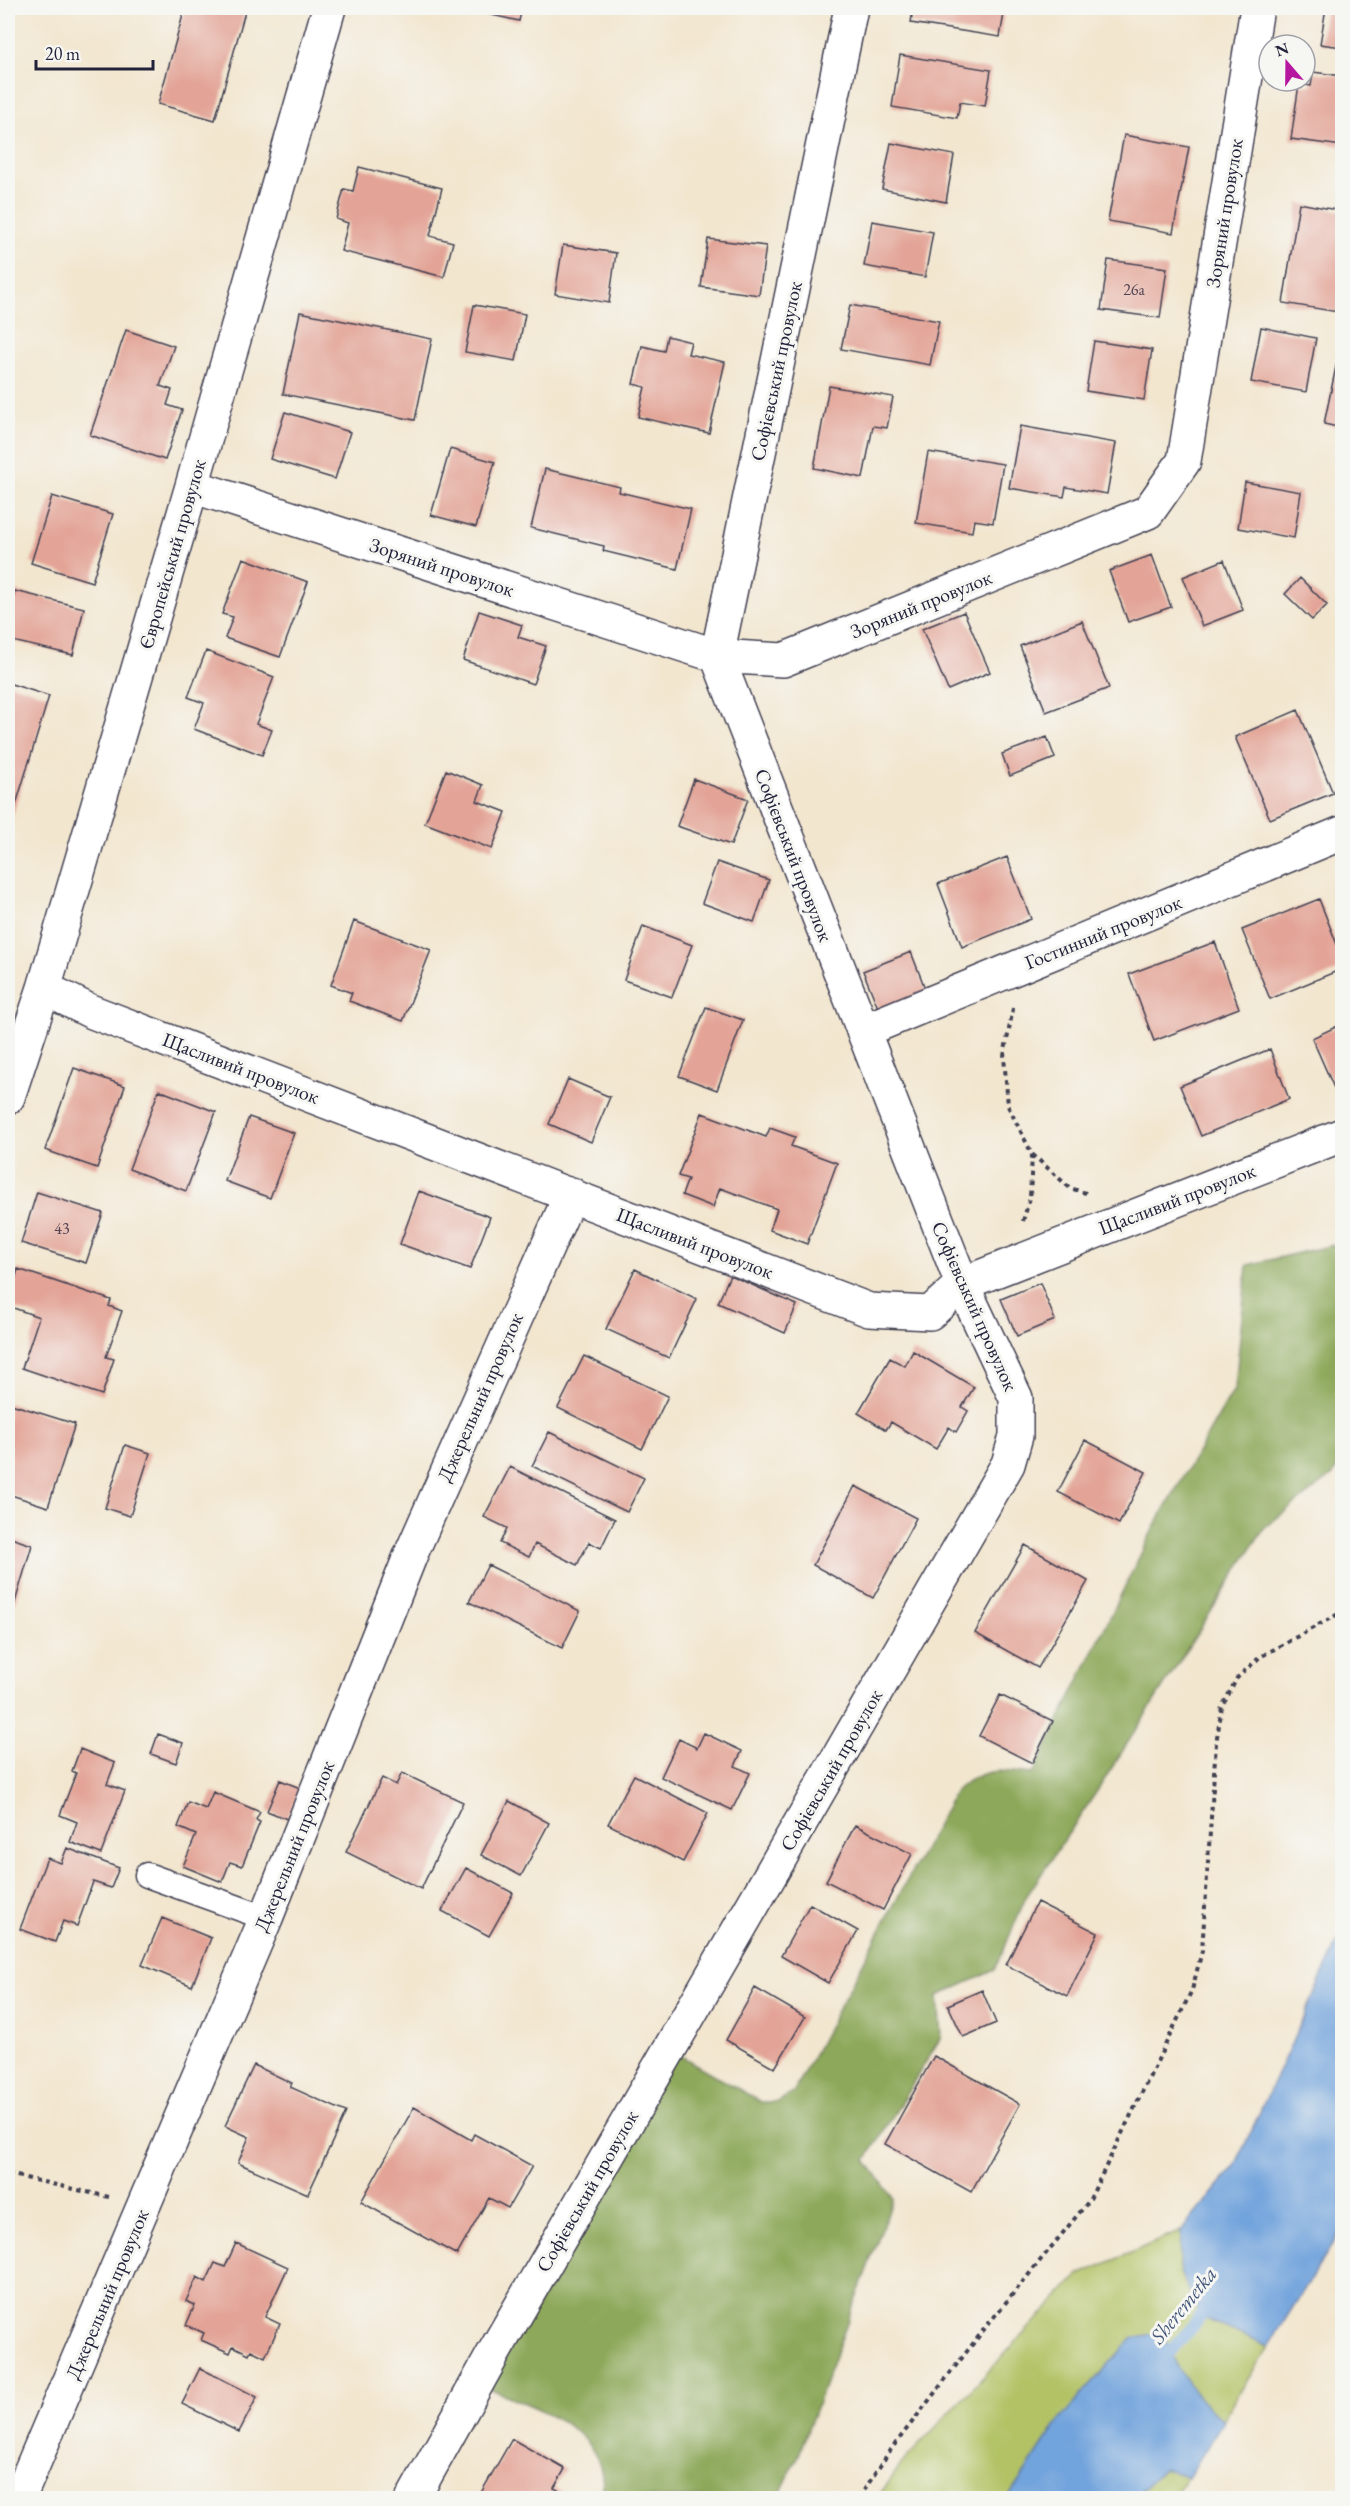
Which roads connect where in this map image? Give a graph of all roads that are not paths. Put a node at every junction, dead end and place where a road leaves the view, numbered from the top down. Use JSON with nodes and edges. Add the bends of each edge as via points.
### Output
{"nodes":[{"id":1,"x":329,"y":8,"type":"edge"},
{"id":2,"x":851,"y":8,"type":"edge"},
{"id":3,"x":1257,"y":8,"type":"edge"},
{"id":4,"x":192,"y":486,"type":"junction"},
{"id":5,"x":717,"y":656,"type":"junction"},
{"id":6,"x":1342,"y":833,"type":"edge"},
{"id":7,"x":44,"y":988,"type":"junction"},
{"id":8,"x":863,"y":1031,"type":"junction"},
{"id":9,"x":8,"y":1097,"type":"edge"},
{"id":10,"x":1342,"y":1135,"type":"edge"},
{"id":11,"x":571,"y":1194,"type":"junction"},
{"id":12,"x":962,"y":1284,"type":"junction"},
{"id":13,"x":147,"y":1875,"type":"dead end"},
{"id":14,"x":266,"y":1918,"type":"junction"},
{"id":15,"x":19,"y":2499,"type":"edge"},
{"id":16,"x":413,"y":2499,"type":"edge"}],
"edges":[{"from":1,"to":4,"type":"street","name":"Європейський провулок"},
{"from":2,"to":5,"type":"street","name":"Софієвський провулок"},
{"from":3,"to":5,"type":"street","name":"Зоряний провулок","via":[[1184,461],[1149,512],[783,660]]},
{"from":4,"to":5,"type":"street","name":"Зоряний провулок"},
{"from":4,"to":7,"type":"street","name":"Європейський провулок"},
{"from":5,"to":8,"type":"street","name":"Софієвський провулок"},
{"from":6,"to":8,"type":"street","name":"Гостинний провулок"},
{"from":7,"to":9,"type":"street","name":"Європейський провулок"},
{"from":7,"to":11,"type":"street","name":"Щасливий провулок","via":[[90,1011]]},
{"from":8,"to":12,"type":"street","name":"Софієвський провулок"},
{"from":10,"to":12,"type":"street","name":"Щасливий провулок"},
{"from":11,"to":12,"type":"street","name":"Щасливий провулок","via":[[869,1310],[930,1313]]},
{"from":11,"to":14,"type":"street","name":"Джерельний провулок","via":[[411,1554]]},
{"from":12,"to":16,"type":"street","name":"Софієвський провулок","via":[[1016,1398],[1016,1436],[1008,1464]]},
{"from":13,"to":14,"type":"lane"},
{"from":14,"to":15,"type":"street","name":"Джерельний провулок"}]}
